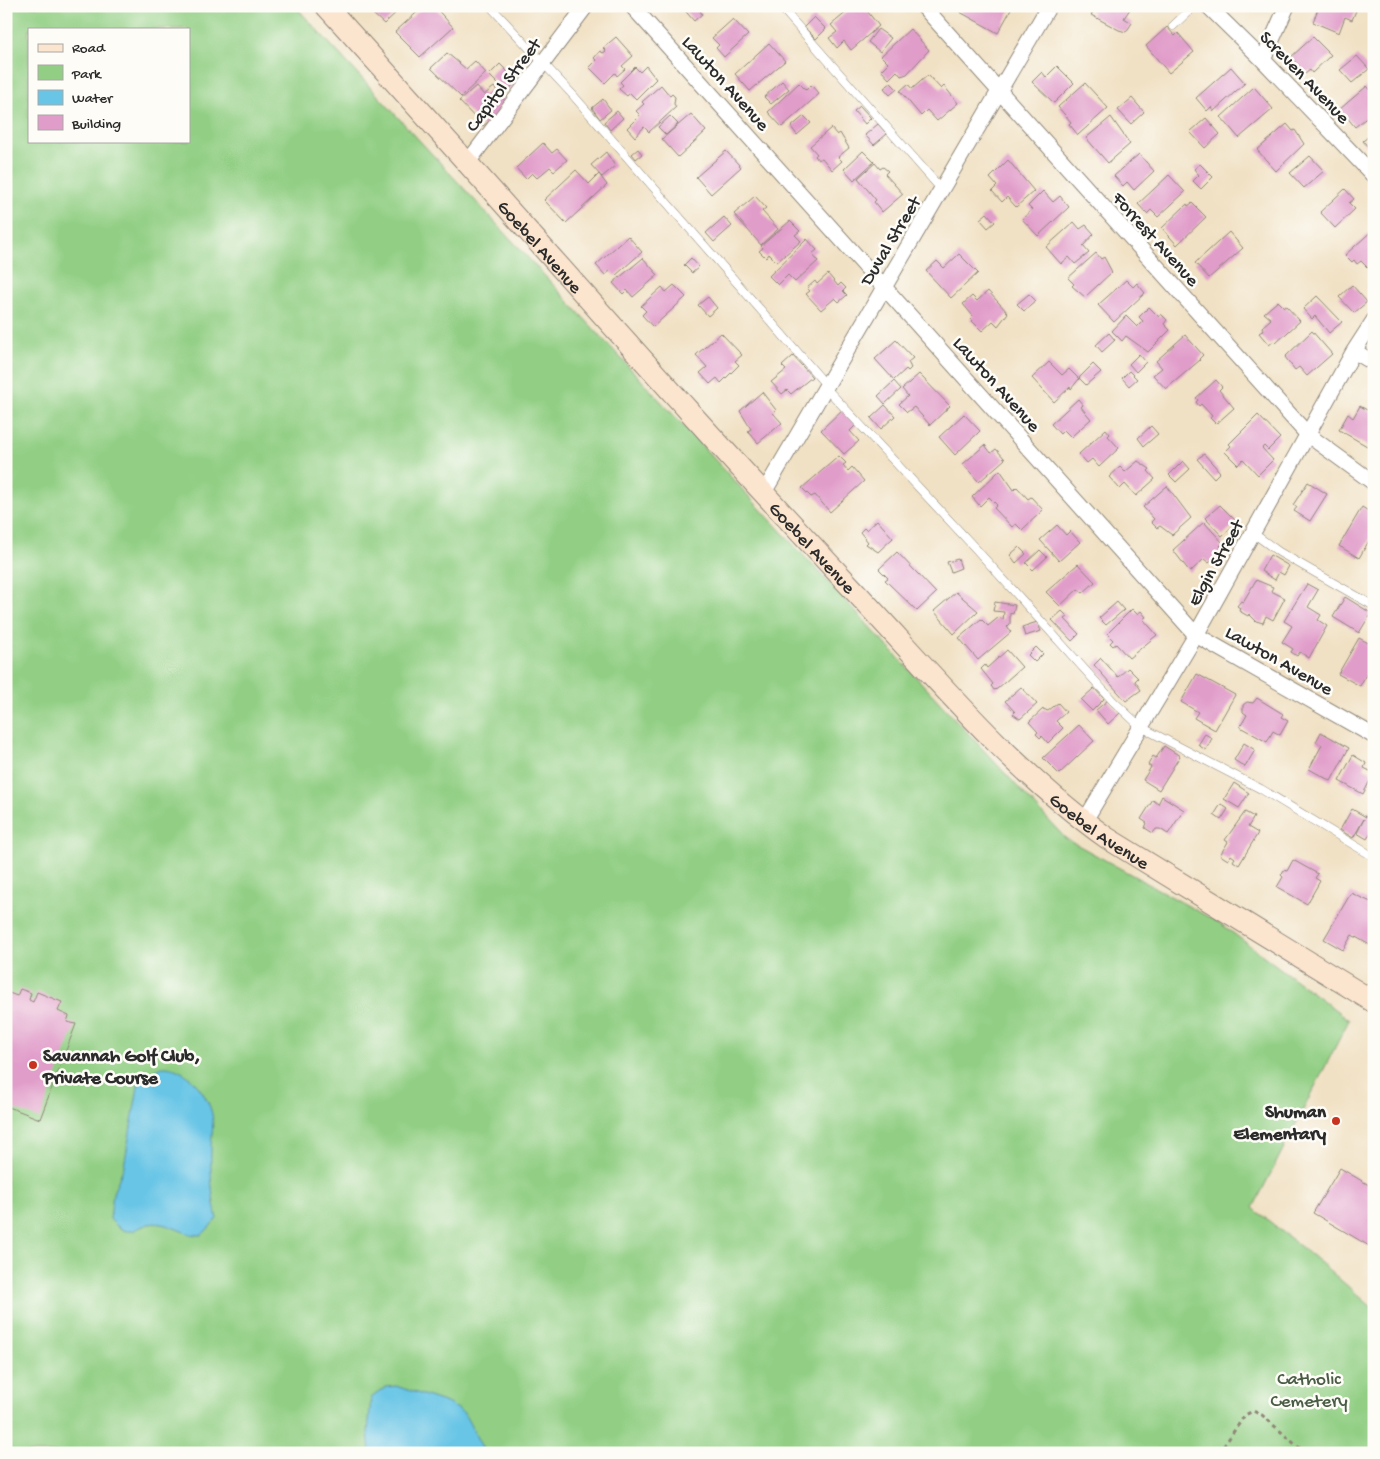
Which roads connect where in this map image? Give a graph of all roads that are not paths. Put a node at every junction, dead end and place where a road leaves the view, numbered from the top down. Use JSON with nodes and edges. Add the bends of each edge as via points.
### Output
{"nodes":[{"id":1,"x":326,"y":6,"type":"edge"},
{"id":2,"x":490,"y":6,"type":"edge"},
{"id":3,"x":586,"y":6,"type":"edge"},
{"id":4,"x":632,"y":6,"type":"edge"},
{"id":5,"x":780,"y":6,"type":"edge"},
{"id":6,"x":923,"y":6,"type":"edge"},
{"id":7,"x":1049,"y":6,"type":"edge"},
{"id":8,"x":1194,"y":6,"type":"edge"},
{"id":9,"x":1208,"y":6,"type":"edge"},
{"id":10,"x":1287,"y":6,"type":"edge"},
{"id":11,"x":1172,"y":26,"type":"dead end"},
{"id":12,"x":1263,"y":60,"type":"junction"},
{"id":13,"x":542,"y":63,"type":"junction"},
{"id":14,"x":1000,"y":92,"type":"junction"},
{"id":15,"x":468,"y":162,"type":"junction"},
{"id":16,"x":1374,"y":176,"type":"edge"},
{"id":17,"x":942,"y":190,"type":"junction"},
{"id":18,"x":885,"y":287,"type":"junction"},
{"id":19,"x":1374,"y":320,"type":"edge"},
{"id":20,"x":1354,"y":351,"type":"junction"},
{"id":21,"x":1374,"y":363,"type":"edge"},
{"id":22,"x":826,"y":387,"type":"junction"},
{"id":23,"x":1308,"y":435,"type":"junction"},
{"id":24,"x":1374,"y":483,"type":"edge"},
{"id":25,"x":764,"y":494,"type":"junction"},
{"id":26,"x":1253,"y":533,"type":"junction"},
{"id":27,"x":1374,"y":606,"type":"edge"},
{"id":28,"x":1196,"y":635,"type":"junction"},
{"id":29,"x":1141,"y":727,"type":"junction"},
{"id":30,"x":1374,"y":736,"type":"edge"},
{"id":31,"x":1084,"y":822,"type":"junction"},
{"id":32,"x":1374,"y":857,"type":"edge"},
{"id":33,"x":1374,"y":1002,"type":"edge"}],
"edges":[{"from":1,"to":15,"type":"street","name":"Goebel Avenue"},
{"from":2,"to":13,"type":"lane"},
{"from":3,"to":13,"type":"street","name":"Capitol Street"},
{"from":4,"to":18,"type":"street","name":"Lawton Avenue"},
{"from":5,"to":17,"type":"lane"},
{"from":6,"to":14,"type":"street","name":"Forrest Avenue"},
{"from":7,"to":14,"type":"street","name":"Duval Street"},
{"from":8,"to":11,"type":"lane"},
{"from":9,"to":12,"type":"street","name":"Screven Avenue"},
{"from":10,"to":12,"type":"street"},
{"from":12,"to":16,"type":"street","name":"Screven Avenue"},
{"from":13,"to":15,"type":"street","name":"Capitol Street"},
{"from":13,"to":22,"type":"lane","via":[[705,244]]},
{"from":14,"to":17,"type":"street","name":"Duval Street"},
{"from":14,"to":23,"type":"street","name":"Forrest Avenue"},
{"from":15,"to":25,"type":"street","name":"Goebel Avenue"},
{"from":17,"to":18,"type":"street","name":"Duval Street"},
{"from":18,"to":22,"type":"street","name":"Duval Street"},
{"from":18,"to":28,"type":"street","name":"Lawton Avenue"},
{"from":19,"to":20,"type":"street","name":"Elgin Street"},
{"from":20,"to":21,"type":"street"},
{"from":20,"to":23,"type":"street","name":"Elgin Street"},
{"from":22,"to":25,"type":"street","name":"Duval Street"},
{"from":22,"to":29,"type":"lane","via":[[1113,701]]},
{"from":23,"to":24,"type":"street","name":"Forrest Avenue"},
{"from":23,"to":26,"type":"street","name":"Elgin Street"},
{"from":25,"to":31,"type":"street","name":"Goebel Avenue","via":[[1023,769]]},
{"from":26,"to":27,"type":"lane","via":[[1279,552]]},
{"from":26,"to":28,"type":"street","name":"Elgin Street"},
{"from":28,"to":29,"type":"street","name":"Elgin Street"},
{"from":28,"to":30,"type":"street","name":"Lawton Avenue"},
{"from":29,"to":31,"type":"street","name":"Elgin Street"},
{"from":29,"to":32,"type":"lane","via":[[1261,789]]},
{"from":31,"to":33,"type":"street","name":"Goebel Avenue"}]}
